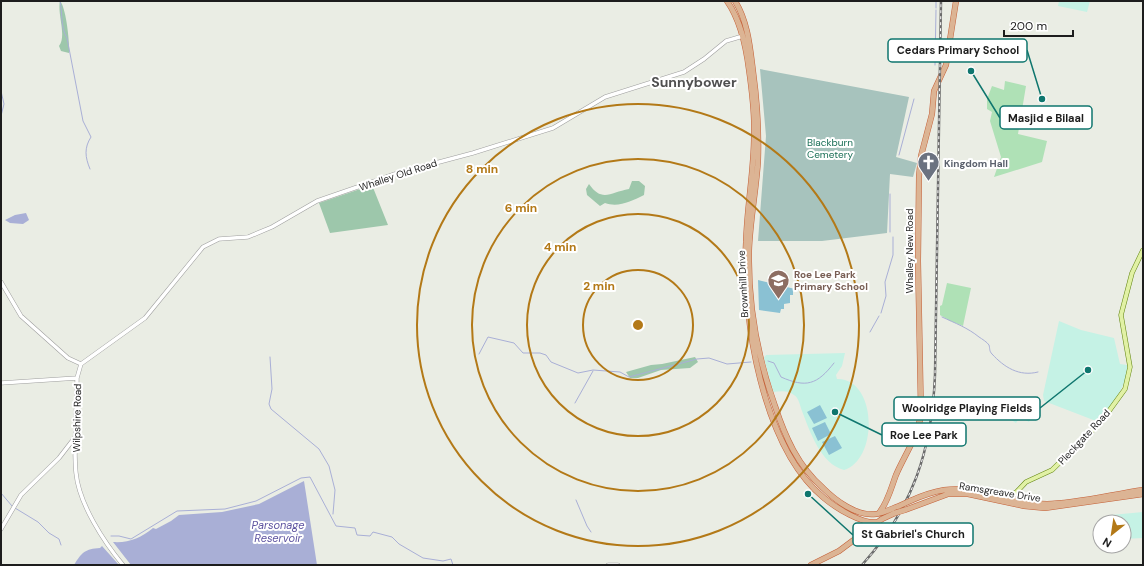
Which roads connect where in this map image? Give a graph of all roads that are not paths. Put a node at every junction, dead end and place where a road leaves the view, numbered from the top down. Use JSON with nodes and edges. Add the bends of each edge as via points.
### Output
{"nodes":[{"id":1,"x":956,"y":1,"type":"edge"},
{"id":2,"x":737,"y":2,"type":"edge"},
{"id":3,"x":729,"y":3,"type":"edge"},
{"id":4,"x":745,"y":36,"type":"junction"},
{"id":5,"x":1143,"y":250,"type":"edge"},
{"id":6,"x":1,"y":282,"type":"edge"},
{"id":7,"x":81,"y":364,"type":"junction"},
{"id":8,"x":77,"y":378,"type":"junction"},
{"id":9,"x":1,"y":383,"type":"edge"},
{"id":10,"x":76,"y":436,"type":"junction"},
{"id":11,"x":1143,"y":490,"type":"edge"},
{"id":12,"x":1016,"y":492,"type":"junction"},
{"id":13,"x":1143,"y":494,"type":"edge"},
{"id":14,"x":887,"y":499,"type":"junction"},
{"id":15,"x":1011,"y":499,"type":"junction"},
{"id":16,"x":1005,"y":500,"type":"junction"},
{"id":17,"x":1020,"y":500,"type":"junction"},
{"id":18,"x":888,"y":510,"type":"junction"},
{"id":19,"x":877,"y":514,"type":"junction"},
{"id":20,"x":880,"y":521,"type":"junction"},
{"id":21,"x":867,"y":522,"type":"junction"},
{"id":22,"x":1,"y":529,"type":"edge"},
{"id":23,"x":864,"y":533,"type":"junction"},
{"id":24,"x":123,"y":565,"type":"edge"},
{"id":25,"x":608,"y":565,"type":"edge"},
{"id":26,"x":618,"y":565,"type":"edge"},
{"id":27,"x":812,"y":565,"type":"edge"}],
"edges":[{"from":1,"to":14,"type":"highway","name":"Whalley New Road","via":[[946,65],[934,91],[919,176],[921,414],[918,432]]},
{"from":2,"to":3,"type":"street"},
{"from":2,"to":4,"type":"highway","name":"Brownhill Drive"},
{"from":3,"to":4,"type":"highway","name":"Brownhill Drive"},
{"from":4,"to":7,"type":"street","name":"Whalley Old Road","via":[[726,41],[684,72],[605,97],[553,128],[398,173],[316,201],[272,227],[248,236],[213,240],[203,247],[146,318]]},
{"from":4,"to":19,"type":"highway","name":"Brownhill Drive","via":[[755,89],[758,139],[749,260],[759,354],[779,419],[801,463],[820,486],[838,501],[860,512]]},
{"from":4,"to":21,"type":"highway","name":"Brownhill Drive","via":[[754,121],[746,263],[750,326],[767,402],[777,430],[796,465],[818,493],[843,511]]},
{"from":5,"to":12,"type":"main road","name":"Pleckgate Road","via":[[1132,273],[1120,315],[1130,367],[1125,389],[1102,422],[1052,470],[1026,482]]},
{"from":6,"to":7,"type":"street","via":[[21,316],[68,358]]},
{"from":7,"to":8,"type":"street","name":"Wilpshire Road"},
{"from":8,"to":9,"type":"street"},
{"from":8,"to":10,"type":"street","name":"Wilpshire Road"},
{"from":10,"to":22,"type":"street","via":[[59,458],[30,484],[15,503]]},
{"from":10,"to":24,"type":"street","name":"Wilpshire Road","via":[[76,473],[80,493],[96,525]]},
{"from":11,"to":17,"type":"highway","name":"Ramsgreave Drive","via":[[1054,504]]},
{"from":12,"to":15,"type":"main road","name":"Pleckgate Road"},
{"from":12,"to":16,"type":"main road","name":"Pleckgate Road"},
{"from":12,"to":17,"type":"main road"},
{"from":13,"to":16,"type":"highway","name":"Ramsgreave Drive","via":[[1053,508],[1036,508]]},
{"from":14,"to":18,"type":"highway","name":"Whalley New Road"},
{"from":14,"to":19,"type":"highway","name":"Whalley New Road"},
{"from":15,"to":16,"type":"highway","name":"Ramsgreave Drive"},
{"from":15,"to":17,"type":"highway","name":"Ramsgreave Drive"},
{"from":16,"to":18,"type":"highway","name":"Ramsgreave Drive","bridge":true,"via":[[957,489],[929,493]]},
{"from":16,"to":20,"type":"highway","name":"Ramsgreave Drive","bridge":true,"via":[[968,494],[948,494]]},
{"from":18,"to":19,"type":"highway","name":"Ramsgreave Drive"},
{"from":18,"to":20,"type":"highway","name":"Whalley New Road"},
{"from":19,"to":20,"type":"highway"},
{"from":19,"to":21,"type":"highway","via":[[868,517]]},
{"from":20,"to":21,"type":"highway"},
{"from":20,"to":23,"type":"highway"},
{"from":21,"to":23,"type":"highway","via":[[868,527]]},
{"from":23,"to":27,"type":"highway","via":[[839,551]]},
{"from":25,"to":26,"type":"street"}]}
